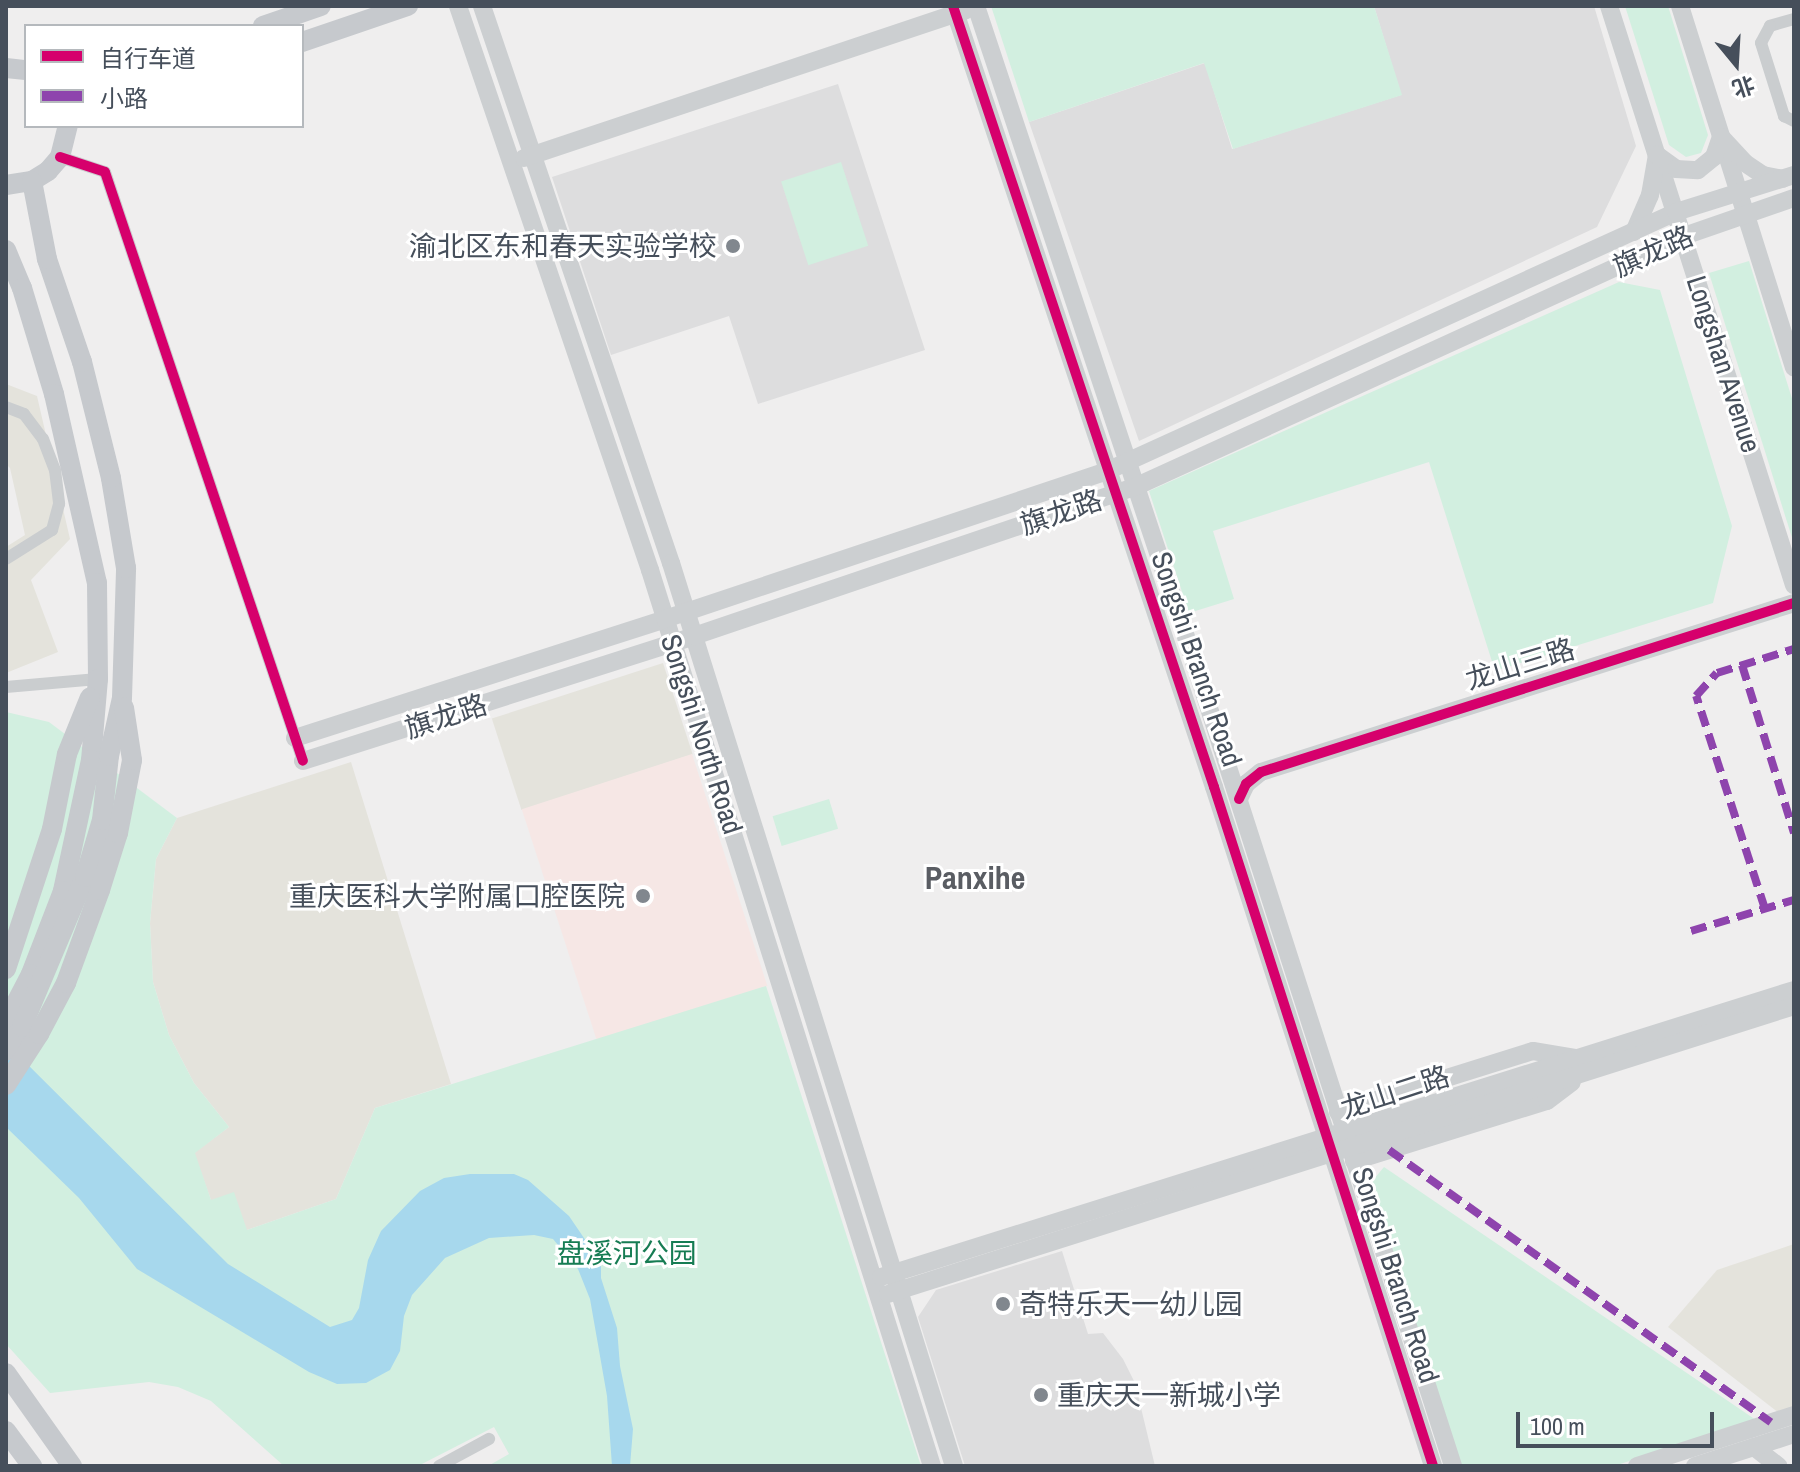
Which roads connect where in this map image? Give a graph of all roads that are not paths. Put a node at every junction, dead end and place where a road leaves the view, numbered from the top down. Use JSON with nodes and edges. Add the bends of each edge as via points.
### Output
{"nodes":[{"id":1,"x":321,"y":6,"type":"edge"},
{"id":2,"x":408,"y":6,"type":"edge"},
{"id":3,"x":458,"y":6,"type":"edge"},
{"id":4,"x":482,"y":6,"type":"edge"},
{"id":5,"x":976,"y":6,"type":"edge"},
{"id":6,"x":1609,"y":6,"type":"edge"},
{"id":7,"x":1680,"y":6,"type":"edge"},
{"id":8,"x":954,"y":10,"type":"edge"},
{"id":9,"x":1794,"y":19,"type":"edge"},
{"id":10,"x":269,"y":24,"type":"edge"},
{"id":11,"x":304,"y":41,"type":"edge"},
{"id":12,"x":1794,"y":121,"type":"edge"},
{"id":13,"x":67,"y":128,"type":"edge"},
{"id":14,"x":1721,"y":137,"type":"junction"},
{"id":15,"x":533,"y":155,"type":"junction"},
{"id":16,"x":1657,"y":155,"type":"junction"},
{"id":17,"x":60,"y":157,"type":"junction"},
{"id":18,"x":511,"y":162,"type":"junction"},
{"id":19,"x":1788,"y":177,"type":"edge"},
{"id":20,"x":32,"y":181,"type":"junction"},
{"id":21,"x":6,"y":185,"type":"edge"},
{"id":22,"x":1739,"y":193,"type":"junction"},
{"id":23,"x":1794,"y":198,"type":"edge"},
{"id":24,"x":1676,"y":212,"type":"junction"},
{"id":25,"x":1745,"y":214,"type":"junction"},
{"id":26,"x":1634,"y":232,"type":"junction"},
{"id":27,"x":1684,"y":236,"type":"junction"},
{"id":28,"x":6,"y":250,"type":"edge"},
{"id":29,"x":1794,"y":367,"type":"edge"},
{"id":30,"x":6,"y":407,"type":"edge"},
{"id":31,"x":1129,"y":462,"type":"junction"},
{"id":32,"x":1107,"y":471,"type":"junction"},
{"id":33,"x":1137,"y":486,"type":"junction"},
{"id":34,"x":1115,"y":494,"type":"junction"},
{"id":35,"x":6,"y":559,"type":"edge"},
{"id":36,"x":1794,"y":585,"type":"edge"},
{"id":37,"x":1794,"y":603,"type":"edge"},
{"id":38,"x":686,"y":611,"type":"junction"},
{"id":39,"x":665,"y":619,"type":"junction"},
{"id":40,"x":694,"y":636,"type":"junction"},
{"id":41,"x":673,"y":643,"type":"junction"},
{"id":42,"x":98,"y":679,"type":"junction"},
{"id":43,"x":6,"y":687,"type":"edge"},
{"id":44,"x":122,"y":698,"type":"junction"},
{"id":45,"x":295,"y":738,"type":"junction"},
{"id":46,"x":1226,"y":760,"type":"junction"},
{"id":47,"x":303,"y":761,"type":"joint"},
{"id":48,"x":1261,"y":772,"type":"junction"},
{"id":49,"x":1239,"y":799,"type":"junction"},
{"id":50,"x":7,"y":968,"type":"edge"},
{"id":51,"x":37,"y":976,"type":"junction"},
{"id":52,"x":1794,"y":990,"type":"edge"},
{"id":53,"x":1794,"y":1006,"type":"edge"},
{"id":54,"x":6,"y":1022,"type":"edge"},
{"id":55,"x":6,"y":1051,"type":"edge"},
{"id":56,"x":1581,"y":1066,"type":"junction"},
{"id":57,"x":6,"y":1085,"type":"edge"},
{"id":58,"x":1338,"y":1112,"type":"junction"},
{"id":59,"x":1341,"y":1146,"type":"junction"},
{"id":60,"x":895,"y":1282,"type":"junction"},
{"id":61,"x":875,"y":1288,"type":"junction"},
{"id":62,"x":6,"y":1373,"type":"edge"},
{"id":63,"x":1794,"y":1415,"type":"edge"},
{"id":64,"x":6,"y":1431,"type":"edge"},
{"id":65,"x":1794,"y":1434,"type":"edge"},
{"id":66,"x":489,"y":1439,"type":"dead end"},
{"id":67,"x":1754,"y":1447,"type":"junction"},
{"id":68,"x":32,"y":1466,"type":"edge"},
{"id":69,"x":72,"y":1466,"type":"edge"},
{"id":70,"x":439,"y":1466,"type":"edge"},
{"id":71,"x":932,"y":1466,"type":"edge"},
{"id":72,"x":954,"y":1466,"type":"edge"},
{"id":73,"x":1433,"y":1466,"type":"edge"},
{"id":74,"x":1453,"y":1466,"type":"edge"},
{"id":75,"x":1637,"y":1466,"type":"edge"},
{"id":76,"x":1695,"y":1466,"type":"edge"},
{"id":77,"x":1778,"y":1466,"type":"edge"}],
"edges":[{"from":1,"to":10,"type":"main road"},
{"from":2,"to":11,"type":"main road"},
{"from":3,"to":18,"type":"main road","name":"Songshi North Road"},
{"from":4,"to":15,"type":"main road","name":"Songshi North Road"},
{"from":5,"to":8,"type":"main road"},
{"from":5,"to":31,"type":"main road","name":"Songshi Branch Road"},
{"from":6,"to":16,"type":"main road","name":"Longshan Avenue"},
{"from":7,"to":14,"type":"main road"},
{"from":8,"to":15,"type":"main road"},
{"from":8,"to":32,"type":"main road","name":"Songshi Branch Road"},
{"from":9,"to":12,"type":"street","via":[[1770,26],[1761,43],[1784,116]]},
{"from":13,"to":17,"type":"main road"},
{"from":14,"to":16,"type":"main road","via":[[1714,157],[1698,170],[1676,169]]},
{"from":14,"to":19,"type":"main road","via":[[1763,175]]},
{"from":14,"to":22,"type":"main road"},
{"from":15,"to":18,"type":"main road"},
{"from":15,"to":38,"type":"main road","name":"Songshi North Road"},
{"from":16,"to":24,"type":"main road","name":"Longshan Avenue"},
{"from":16,"to":26,"type":"main road","via":[[1650,195]]},
{"from":17,"to":20,"type":"main road"},
{"from":17,"to":45,"type":"street","via":[[105,172]]},
{"from":18,"to":39,"type":"main road","name":"Songshi North Road"},
{"from":19,"to":22,"type":"main road"},
{"from":20,"to":21,"type":"main road"},
{"from":20,"to":44,"type":"main road","via":[[47,259],[82,362],[111,478],[126,568]]},
{"from":22,"to":24,"type":"main road"},
{"from":22,"to":25,"type":"main road"},
{"from":23,"to":25,"type":"main road","name":"旗龙路"},
{"from":24,"to":26,"type":"main road"},
{"from":24,"to":27,"type":"main road","name":"Longshan Avenue"},
{"from":25,"to":27,"type":"main road","name":"旗龙路"},
{"from":25,"to":29,"type":"main road"},
{"from":26,"to":31,"type":"main road"},
{"from":27,"to":33,"type":"main road","name":"旗龙路"},
{"from":27,"to":36,"type":"main road","name":"Longshan Avenue"},
{"from":28,"to":42,"type":"main road","via":[[54,394],[97,583]]},
{"from":30,"to":35,"type":"street","via":[[24,414],[43,439],[55,470],[59,504],[52,530]]},
{"from":31,"to":32,"type":"main road"},
{"from":31,"to":33,"type":"main road","name":"Songshi Branch Road"},
{"from":32,"to":34,"type":"main road","name":"Songshi Branch Road"},
{"from":32,"to":38,"type":"main road"},
{"from":33,"to":34,"type":"main road","name":"旗龙路"},
{"from":33,"to":46,"type":"main road","name":"Songshi Branch Road"},
{"from":34,"to":40,"type":"main road","name":"旗龙路"},
{"from":34,"to":59,"type":"main road","name":"Songshi Branch Road"},
{"from":37,"to":48,"type":"main road","name":"龙山三路"},
{"from":38,"to":39,"type":"main road"},
{"from":38,"to":40,"type":"main road","name":"Songshi North Road"},
{"from":39,"to":41,"type":"main road","name":"Songshi North Road"},
{"from":39,"to":45,"type":"main road"},
{"from":40,"to":41,"type":"main road","name":"旗龙路"},
{"from":40,"to":60,"type":"main road","name":"Songshi North Road"},
{"from":41,"to":47,"type":"main road","name":"旗龙路"},
{"from":41,"to":61,"type":"main road","name":"Songshi North Road"},
{"from":42,"to":43,"type":"street"},
{"from":42,"to":50,"type":"main road","via":[[67,754],[52,829]]},
{"from":42,"to":51,"type":"main road","via":[[91,760],[63,891]]},
{"from":44,"to":51,"type":"main road","via":[[102,820],[85,877]]},
{"from":44,"to":57,"type":"main road","via":[[132,760],[118,833],[66,983]]},
{"from":45,"to":47,"type":"street"},
{"from":46,"to":48,"type":"main road"},
{"from":46,"to":49,"type":"main road","name":"Songshi Branch Road"},
{"from":48,"to":49,"type":"main road","via":[[1246,784]]},
{"from":49,"to":58,"type":"main road","name":"Songshi Branch Road"},
{"from":51,"to":54,"type":"main road"},
{"from":51,"to":55,"type":"main road","via":[[22,1027]]},
{"from":52,"to":56,"type":"main road","name":"龙山二路"},
{"from":53,"to":56,"type":"main road","name":"龙山二路"},
{"from":56,"to":58,"type":"main road","via":[[1533,1051]]},
{"from":56,"to":59,"type":"main road","name":"龙山二路"},
{"from":56,"to":59,"type":"main road","via":[[1547,1101]]},
{"from":58,"to":59,"type":"main road","name":"Songshi Branch Road"},
{"from":59,"to":60,"type":"main road","name":"龙山二路"},
{"from":59,"to":73,"type":"main road","name":"Songshi Branch Road"},
{"from":59,"to":74,"type":"main road","name":"Songshi Branch Road"},
{"from":60,"to":61,"type":"main road","name":"龙山二路"},
{"from":60,"to":72,"type":"main road","name":"Songshi North Road"},
{"from":61,"to":71,"type":"main road","name":"Songshi North Road"},
{"from":62,"to":69,"type":"main road"},
{"from":63,"to":75,"type":"main road"},
{"from":64,"to":68,"type":"main road"},
{"from":65,"to":67,"type":"main road"},
{"from":66,"to":70,"type":"street"},
{"from":67,"to":76,"type":"main road"},
{"from":67,"to":77,"type":"main road"}]}
